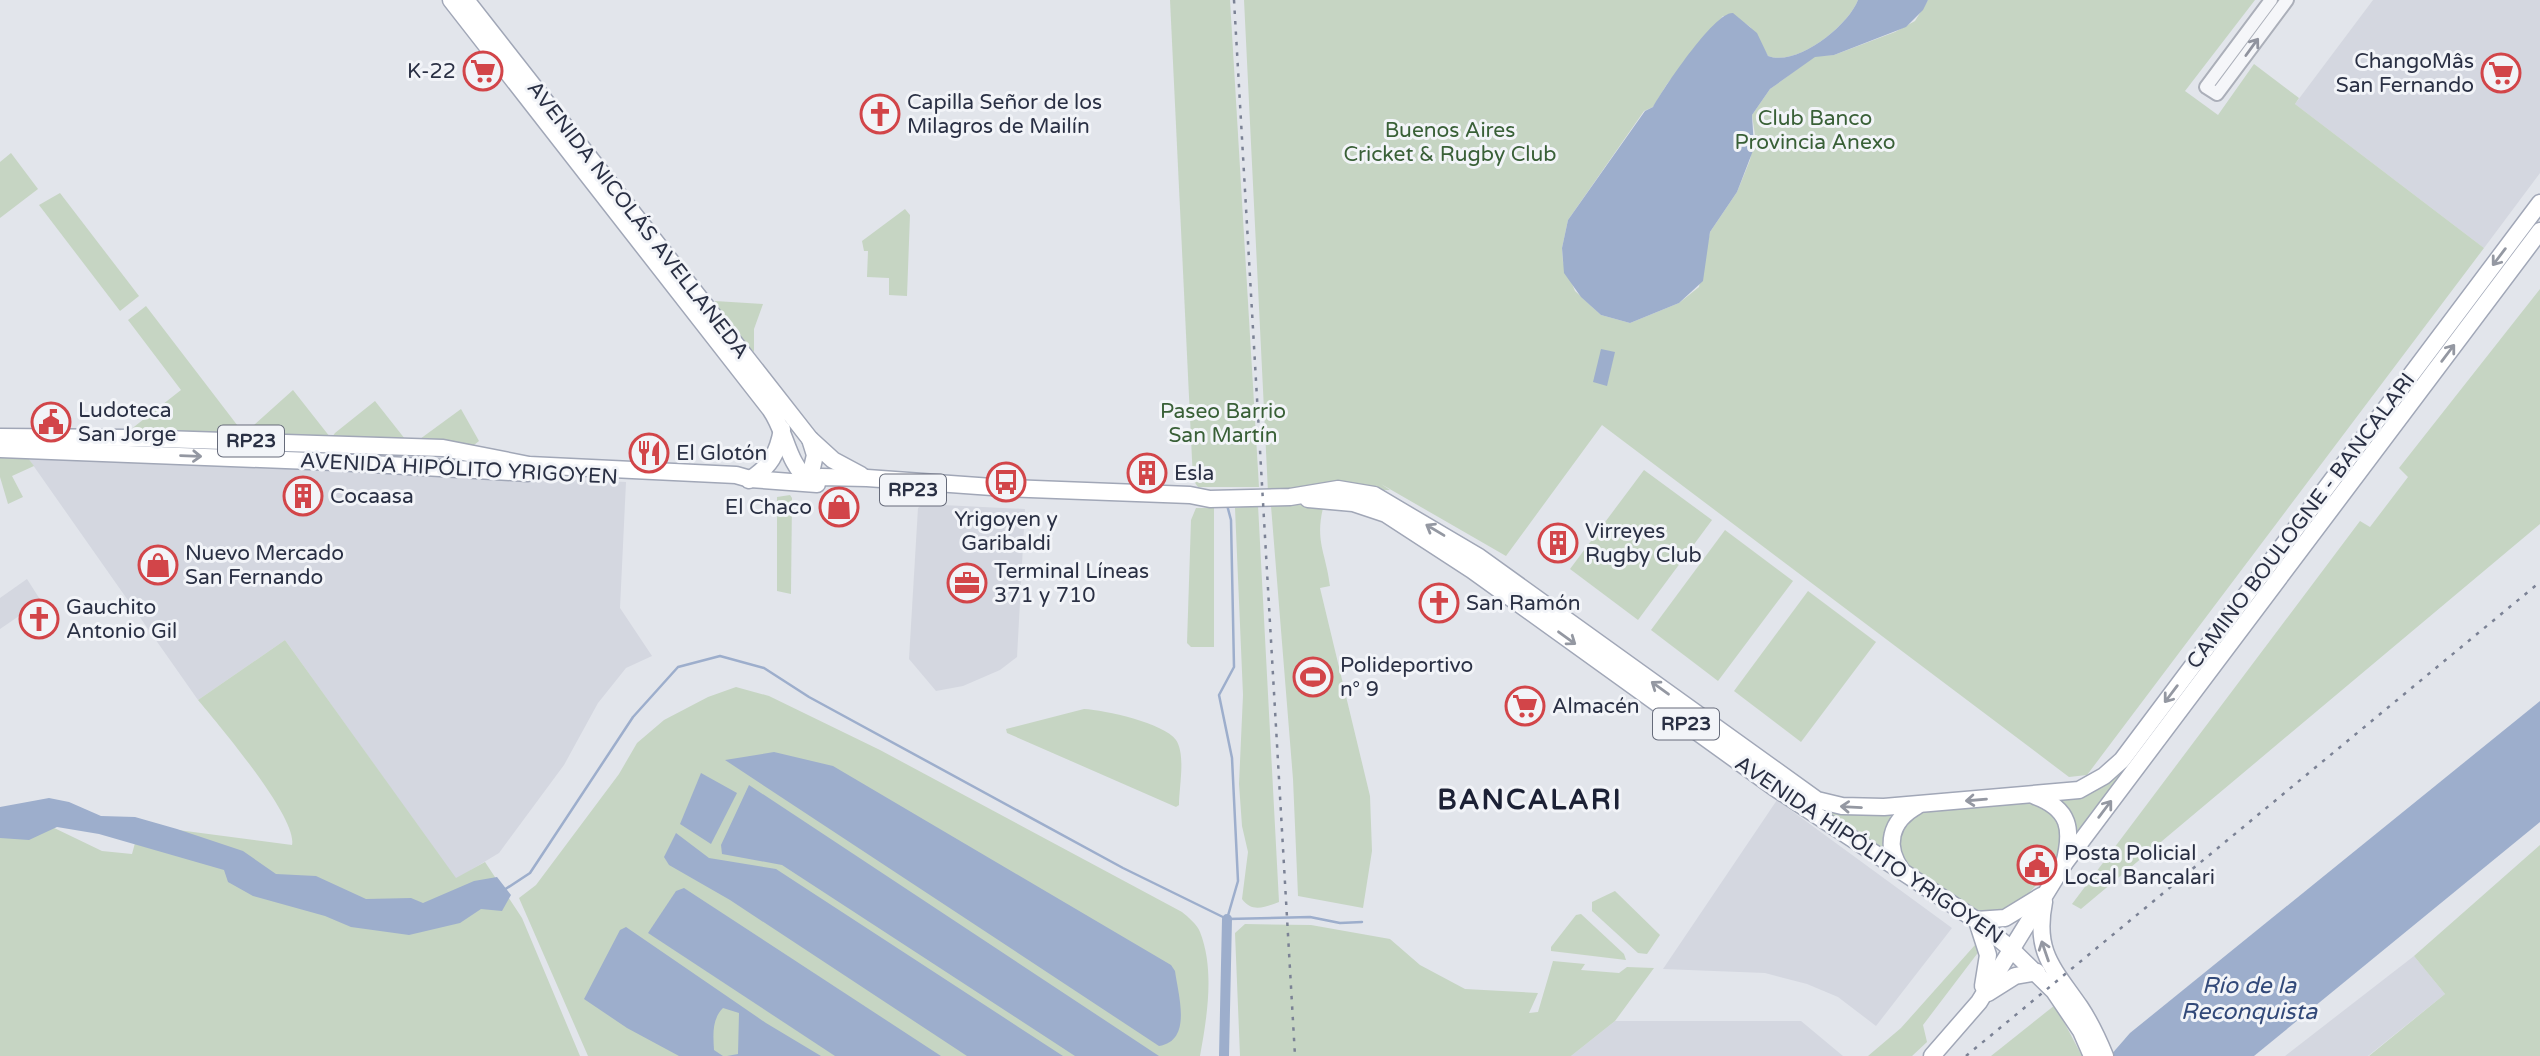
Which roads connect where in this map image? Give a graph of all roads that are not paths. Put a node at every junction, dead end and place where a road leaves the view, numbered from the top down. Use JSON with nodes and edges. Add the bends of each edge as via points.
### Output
{"nodes":[{"id":1,"x":451,"y":0,"type":"edge"},
{"id":2,"x":466,"y":0,"type":"edge"},
{"id":3,"x":2271,"y":0,"type":"edge"},
{"id":4,"x":2287,"y":0,"type":"edge"},
{"id":5,"x":2540,"y":203,"type":"edge"},
{"id":6,"x":2540,"y":231,"type":"edge"},
{"id":7,"x":782,"y":429,"type":"junction"},
{"id":8,"x":0,"y":437,"type":"edge"},
{"id":9,"x":810,"y":439,"type":"junction"},
{"id":10,"x":336,"y":445,"type":"junction"},
{"id":11,"x":146,"y":446,"type":"junction"},
{"id":12,"x":0,"y":449,"type":"edge"},
{"id":13,"x":336,"y":462,"type":"junction"},
{"id":14,"x":867,"y":478,"type":"junction"},
{"id":15,"x":750,"y":479,"type":"junction"},
{"id":16,"x":809,"y":481,"type":"junction"},
{"id":17,"x":1290,"y":497,"type":"junction"},
{"id":18,"x":1210,"y":499,"type":"junction"},
{"id":19,"x":2032,"y":795,"type":"junction"},
{"id":20,"x":1919,"y":805,"type":"junction"},
{"id":21,"x":2064,"y":864,"type":"junction"},
{"id":22,"x":1903,"y":874,"type":"junction"},
{"id":23,"x":2045,"y":893,"type":"junction"},
{"id":24,"x":1976,"y":920,"type":"junction"},
{"id":25,"x":2010,"y":948,"type":"junction"},
{"id":26,"x":2036,"y":972,"type":"junction"},
{"id":27,"x":1979,"y":1002,"type":"junction"},
{"id":28,"x":2100,"y":1055,"type":"edge"},
{"id":29,"x":1932,"y":1056,"type":"edge"}],
"edges":[{"from":1,"to":7,"type":"main road","name":"AVENIDA NICOLÁS AVELLANEDA"},
{"from":2,"to":9,"type":"main road","name":"AVENIDA NICOLÁS AVELLANEDA"},
{"from":3,"to":4,"type":"street","one_way":true,"via":[[2212,91]]},
{"from":5,"to":19,"type":"main road","name":"CAMINO BOULOGNE - BANCALARI","one_way":true,"via":[[2122,760],[2078,790]]},
{"from":21,"to":6,"type":"main road","name":"CAMINO BOULOGNE - BANCALARI","one_way":true},
{"from":7,"to":15,"type":"main road","via":[[773,459]]},
{"from":7,"to":16,"type":"main road","name":"AVENIDA NICOLÁS AVELLANEDA","via":[[789,457]]},
{"from":8,"to":11,"type":"main road","name":"AVENIDA HIPÓLITO YRIGOYEN","number":"RP23"},
{"from":9,"to":14,"type":"main road","name":"AVENIDA NICOLÁS AVELLANEDA","via":[[833,460]]},
{"from":9,"to":16,"type":"main road","via":[[815,455]]},
{"from":10,"to":11,"type":"main road","name":"AVENIDA HIPÓLITO YRIGOYEN","number":"RP23"},
{"from":10,"to":13,"type":"main road"},
{"from":10,"to":15,"type":"main road","name":"AVENIDA HIPÓLITO YRIGOYEN","number":"RP23","via":[[443,448],[529,465]]},
{"from":11,"to":12,"type":"main road","name":"AVENIDA HIPÓLITO YRIGOYEN","number":"RP23"},
{"from":11,"to":13,"type":"main road","name":"AVENIDA HIPÓLITO YRIGOYEN","number":"RP23","one_way":true},
{"from":13,"to":15,"type":"main road","name":"AVENIDA HIPÓLITO YRIGOYEN","number":"RP23","via":[[736,483]]},
{"from":14,"to":16,"type":"main road","name":"AVENIDA HIPÓLITO YRIGOYEN","number":"RP23"},
{"from":14,"to":18,"type":"main road","name":"AVENIDA HIPÓLITO YRIGOYEN","number":"RP23"},
{"from":15,"to":16,"type":"main road","name":"AVENIDA HIPÓLITO YRIGOYEN","number":"RP23"},
{"from":16,"to":18,"type":"main road","name":"AVENIDA HIPÓLITO YRIGOYEN","number":"RP23","via":[[1036,498],[1189,504]]},
{"from":17,"to":18,"type":"main road","name":"AVENIDA HIPÓLITO YRIGOYEN","number":"RP23"},
{"from":20,"to":17,"type":"main road","name":"AVENIDA HIPÓLITO YRIGOYEN","number":"RP23","one_way":true,"via":[[1849,807],[1817,800],[1479,556],[1392,503],[1355,489]]},
{"from":17,"to":22,"type":"main road","name":"AVENIDA HIPÓLITO YRIGOYEN","number":"RP23","one_way":true,"via":[[1353,503],[1386,514]]},
{"from":19,"to":20,"type":"main road","number":"RP23","one_way":true},
{"from":19,"to":21,"type":"main road","number":"RP23","via":[[2059,809],[2067,824],[2069,845]]},
{"from":20,"to":22,"type":"main road","via":[[1901,817],[1891,837],[1892,854]]},
{"from":21,"to":23,"type":"main road","number":"RP23"},
{"from":22,"to":24,"type":"main road","name":"AVENIDA HIPÓLITO YRIGOYEN","number":"RP23"},
{"from":23,"to":24,"type":"main road","via":[[2005,918]]},
{"from":23,"to":25,"type":"main road"},
{"from":28,"to":23,"type":"main road","name":"AVENIDA HIPÓLITO YRIGOYEN","number":"RP23","one_way":true,"via":[[2081,1009],[2047,959],[2040,938]]},
{"from":24,"to":25,"type":"main road","name":"AVENIDA HIPÓLITO YRIGOYEN","number":"RP23"},
{"from":24,"to":27,"type":"main road","via":[[1988,955]]},
{"from":25,"to":26,"type":"main road","name":"AVENIDA HIPÓLITO YRIGOYEN","number":"RP23"},
{"from":25,"to":27,"type":"main road"},
{"from":26,"to":27,"type":"main road","via":[[2007,979]]},
{"from":26,"to":28,"type":"main road","name":"AVENIDA HIPÓLITO YRIGOYEN","number":"RP23"},
{"from":27,"to":29,"type":"main road"}]}
